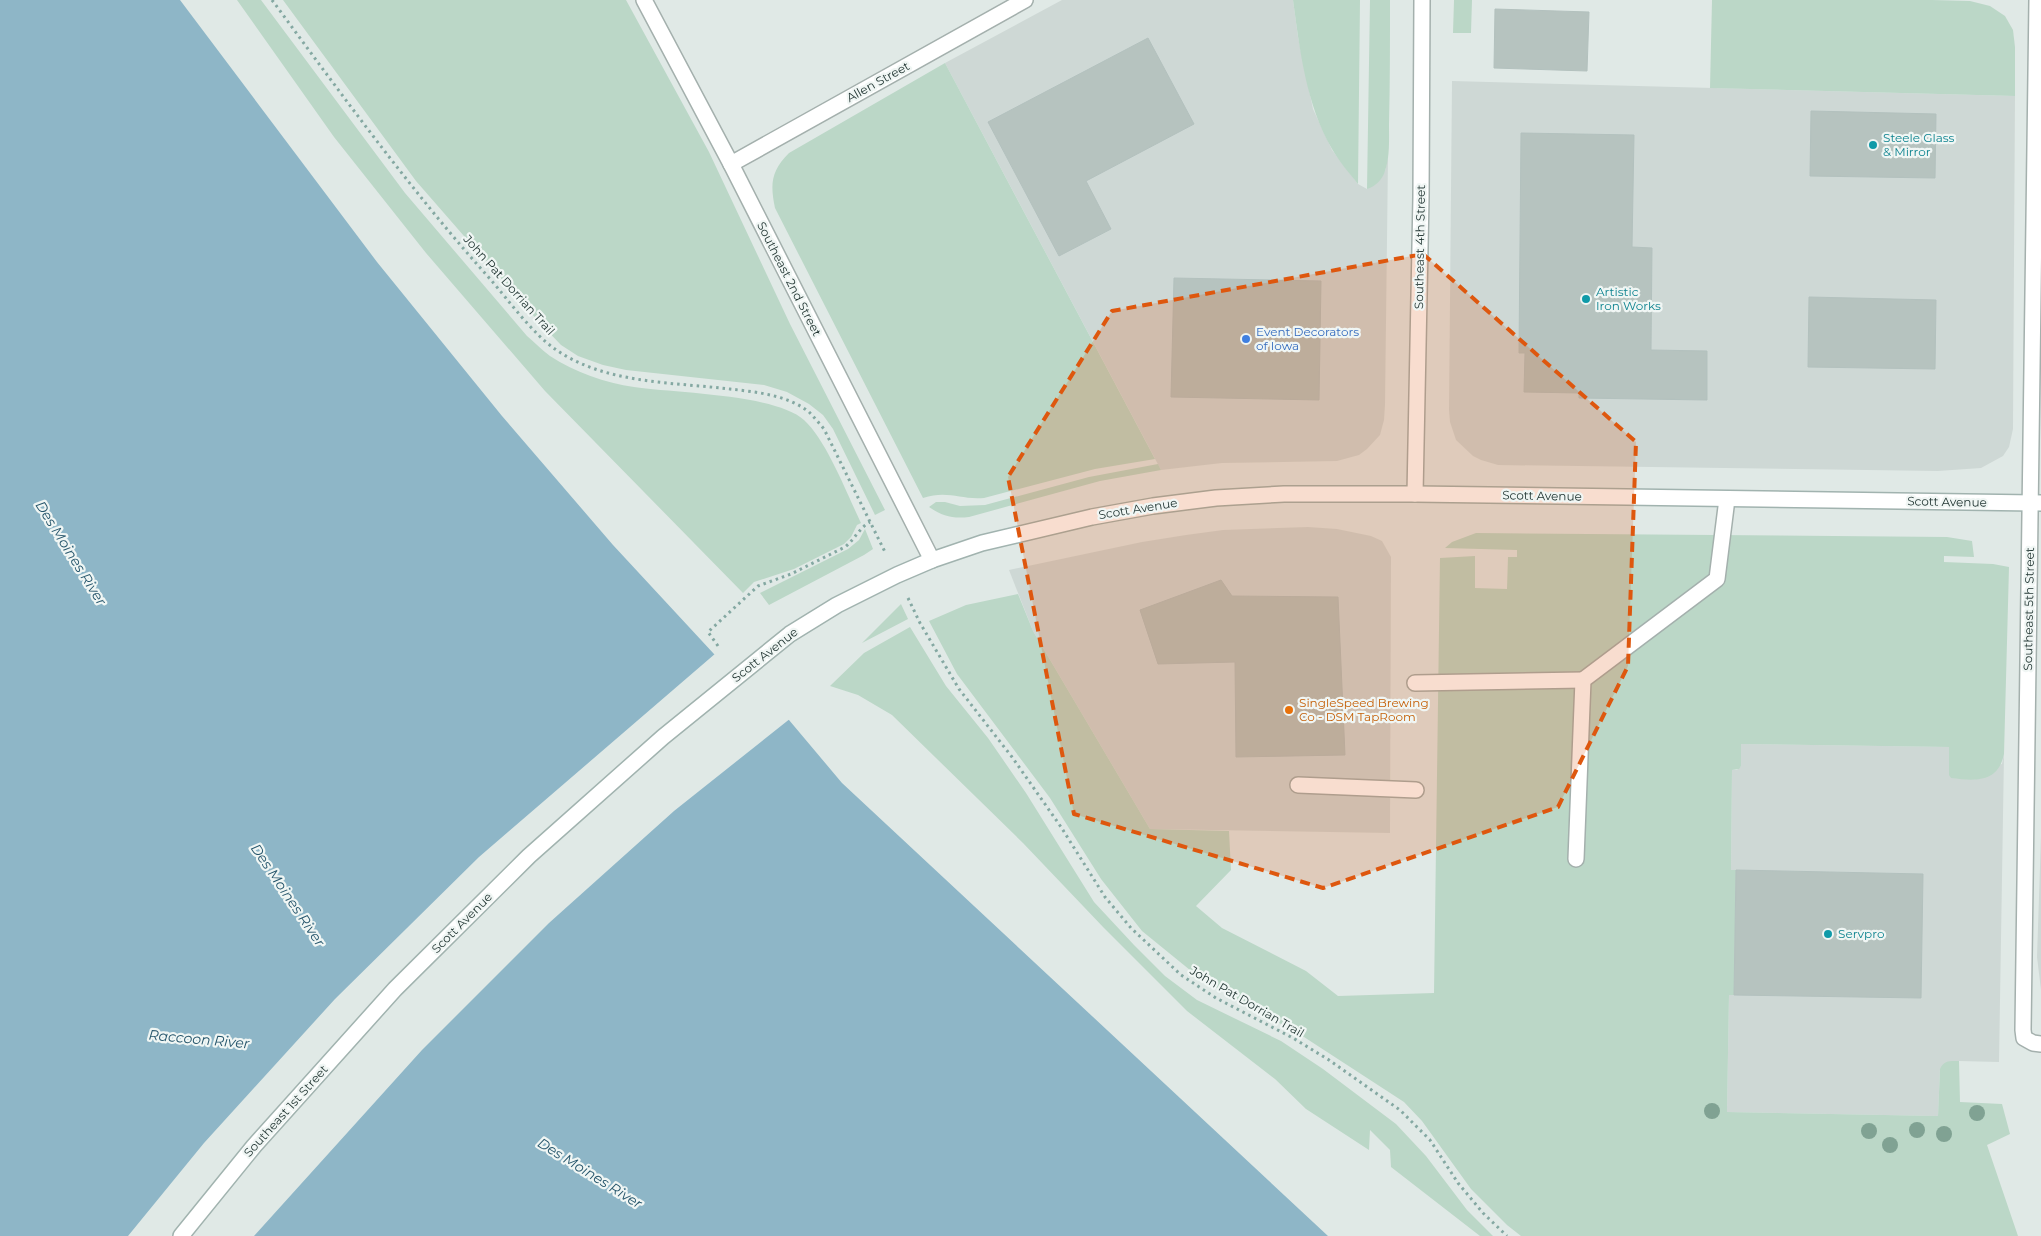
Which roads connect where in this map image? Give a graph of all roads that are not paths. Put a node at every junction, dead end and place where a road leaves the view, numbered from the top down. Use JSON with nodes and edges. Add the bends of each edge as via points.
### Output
{"nodes":[{"id":1,"x":644,"y":0,"type":"edge"},
{"id":2,"x":1025,"y":0,"type":"edge"},
{"id":3,"x":1422,"y":0,"type":"edge"},
{"id":4,"x":2037,"y":0,"type":"edge"},
{"id":5,"x":731,"y":164,"type":"junction"},
{"id":6,"x":1415,"y":494,"type":"junction"},
{"id":7,"x":1727,"y":499,"type":"junction"},
{"id":8,"x":2036,"y":503,"type":"edge"},
{"id":9,"x":932,"y":560,"type":"junction"},
{"id":10,"x":1583,"y":680,"type":"junction"},
{"id":11,"x":1415,"y":683,"type":"dead end"},
{"id":12,"x":1298,"y":785,"type":"dead end"},
{"id":13,"x":1416,"y":790,"type":"dead end"},
{"id":14,"x":1576,"y":859,"type":"dead end"},
{"id":15,"x":395,"y":989,"type":"joint"},
{"id":16,"x":2041,"y":1044,"type":"edge"},
{"id":17,"x":181,"y":1236,"type":"edge"}],
"edges":[{"from":1,"to":5,"type":"street","name":"Southeast 2nd Street"},
{"from":2,"to":5,"type":"street","name":"Allen Street"},
{"from":3,"to":6,"type":"street","name":"Southeast 4th Street"},
{"from":4,"to":8,"type":"street","name":"Southeast 5th Street"},
{"from":5,"to":9,"type":"street","name":"Southeast 2nd Street"},
{"from":6,"to":7,"type":"street","name":"Scott Avenue"},
{"from":6,"to":9,"type":"street","name":"Scott Avenue","via":[[1290,494],[1216,498],[1154,506],[1041,528]]},
{"from":7,"to":8,"type":"street","name":"Scott Avenue"},
{"from":7,"to":10,"type":"street","via":[[1718,579]]},
{"from":8,"to":16,"type":"street","name":"Southeast 5th Street","via":[[2023,1030],[2024,1038]]},
{"from":9,"to":15,"type":"street","name":"Scott Avenue","via":[[837,605],[790,634],[663,737],[529,856]]},
{"from":10,"to":11,"type":"street"},
{"from":10,"to":14,"type":"street"},
{"from":12,"to":13,"type":"street"},
{"from":15,"to":17,"type":"street","name":"Southeast 1st Street","via":[[254,1146]]}]}
